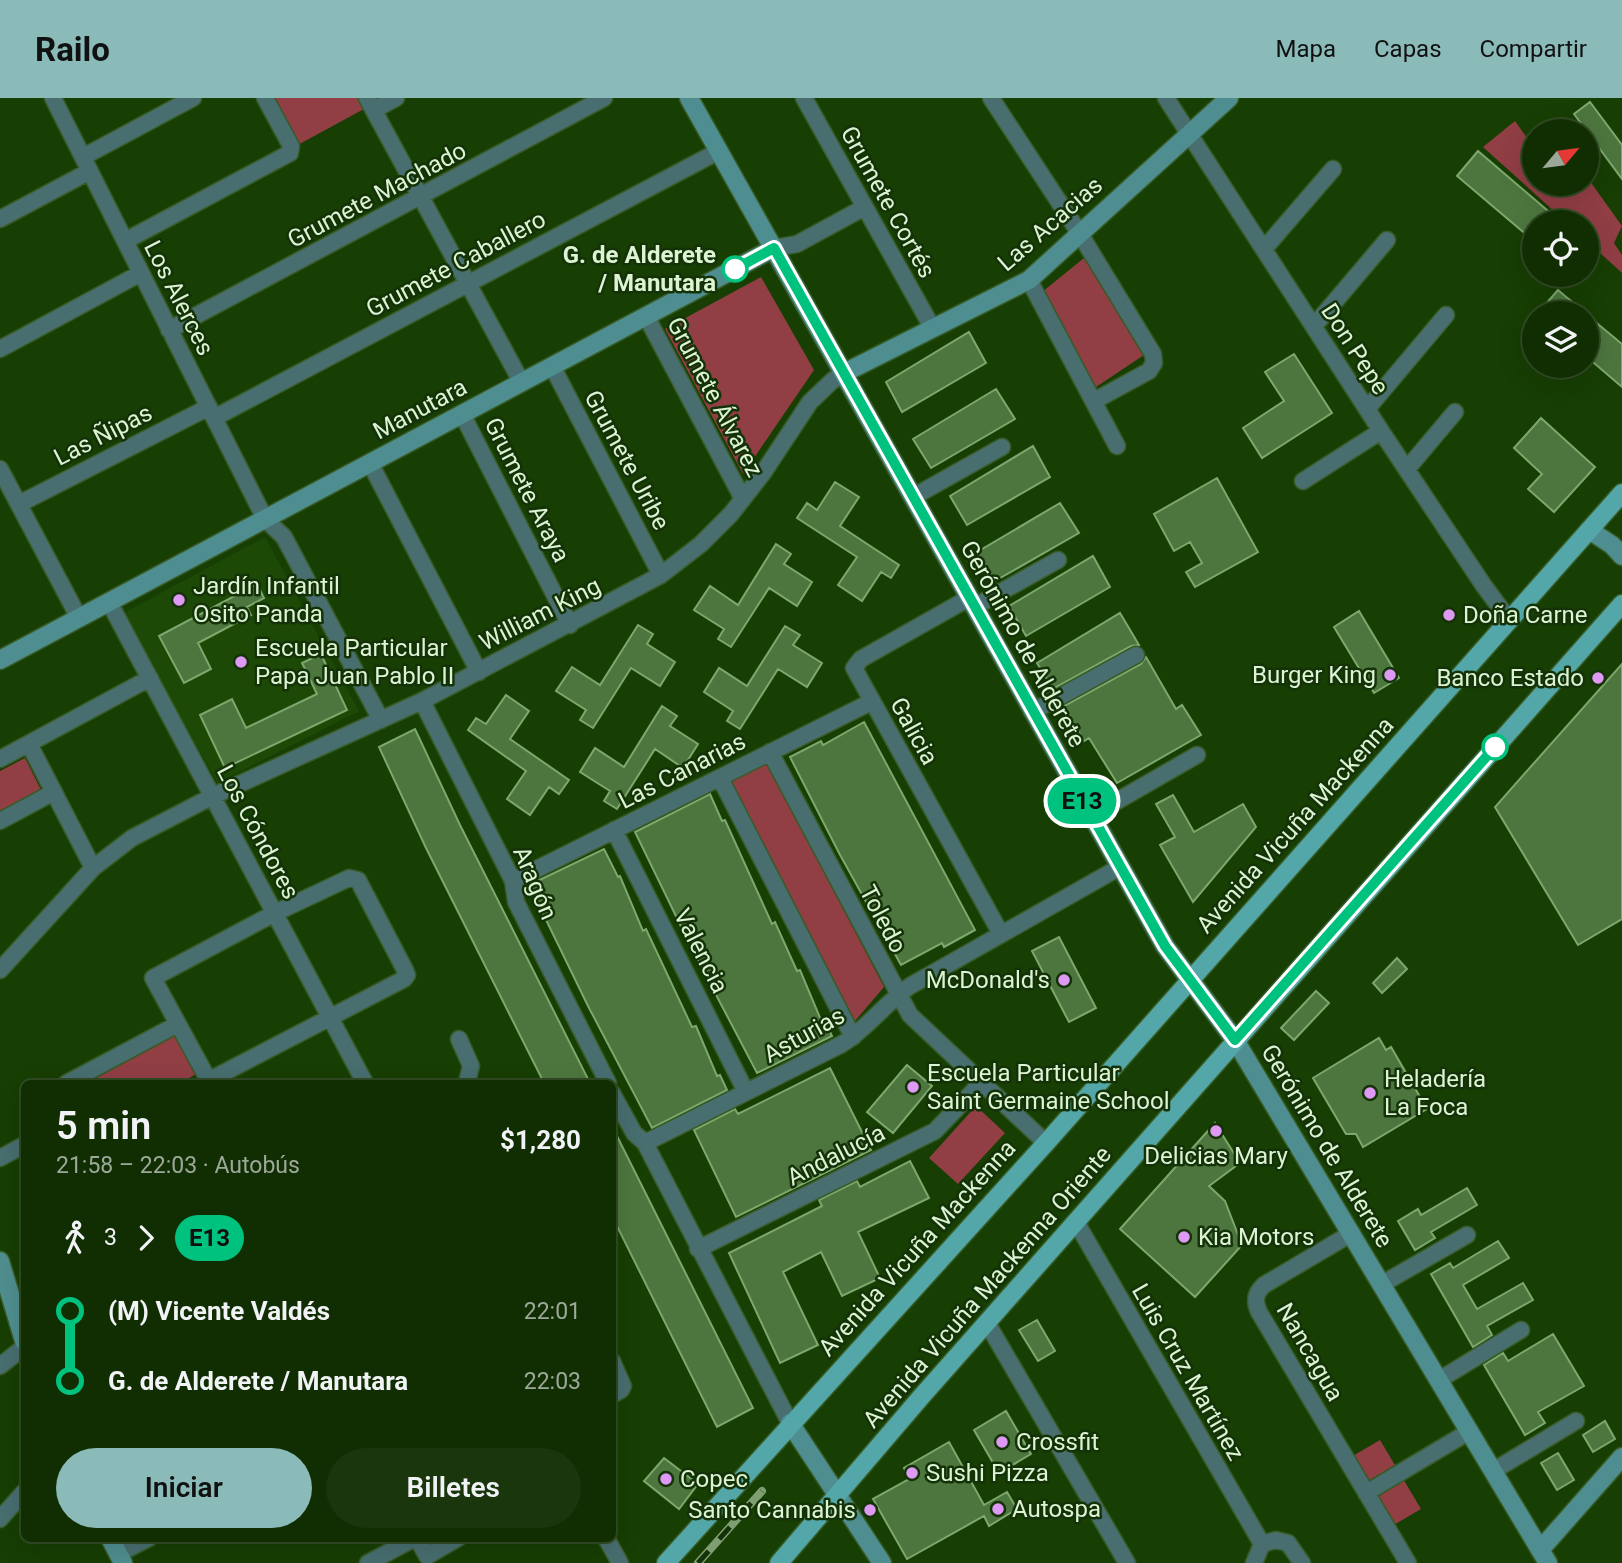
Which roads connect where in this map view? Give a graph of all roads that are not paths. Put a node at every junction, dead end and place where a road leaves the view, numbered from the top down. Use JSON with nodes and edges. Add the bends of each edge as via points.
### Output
{"nodes":[{"id":1,"x":53,"y":98,"type":"edge"},
{"id":2,"x":193,"y":98,"type":"edge"},
{"id":3,"x":265,"y":98,"type":"edge"},
{"id":4,"x":396,"y":98,"type":"edge"},
{"id":5,"x":604,"y":98,"type":"edge"},
{"id":6,"x":689,"y":98,"type":"edge"},
{"id":7,"x":804,"y":98,"type":"edge"},
{"id":8,"x":990,"y":98,"type":"edge"},
{"id":9,"x":1166,"y":98,"type":"edge"},
{"id":10,"x":1229,"y":98,"type":"edge"},
{"id":11,"x":371,"y":104,"type":"edge"},
{"id":12,"x":1190,"y":133,"type":"junction"},
{"id":13,"x":719,"y":151,"type":"junction"},
{"id":14,"x":86,"y":164,"type":"junction"},
{"id":15,"x":1334,"y":169,"type":"dead end"},
{"id":16,"x":421,"y":198,"type":"junction"},
{"id":17,"x":865,"y":207,"type":"junction"},
{"id":18,"x":0,"y":219,"type":"edge"},
{"id":19,"x":1080,"y":234,"type":"junction"},
{"id":20,"x":1387,"y":240,"type":"dead end"},
{"id":21,"x":125,"y":241,"type":"junction"},
{"id":22,"x":774,"y":248,"type":"junction"},
{"id":23,"x":1264,"y":249,"type":"junction"},
{"id":24,"x":141,"y":273,"type":"junction"},
{"id":25,"x":1029,"y":280,"type":"junction"},
{"id":26,"x":468,"y":284,"type":"junction"},
{"id":27,"x":1446,"y":315,"type":"dead end"},
{"id":28,"x":646,"y":316,"type":"junction"},
{"id":29,"x":1314,"y":326,"type":"junction"},
{"id":30,"x":933,"y":329,"type":"junction"},
{"id":31,"x":169,"y":330,"type":"junction"},
{"id":32,"x":0,"y":349,"type":"edge"},
{"id":33,"x":552,"y":366,"type":"junction"},
{"id":34,"x":844,"y":373,"type":"junction"},
{"id":35,"x":522,"y":383,"type":"junction"},
{"id":36,"x":1094,"y":401,"type":"junction"},
{"id":37,"x":1367,"y":409,"type":"junction"},
{"id":38,"x":211,"y":412,"type":"junction"},
{"id":39,"x":1455,"y":412,"type":"dead end"},
{"id":40,"x":462,"y":414,"type":"junction"},
{"id":41,"x":1381,"y":430,"type":"junction"},
{"id":42,"x":1117,"y":446,"type":"dead end"},
{"id":43,"x":1002,"y":447,"type":"dead end"},
{"id":44,"x":370,"y":463,"type":"junction"},
{"id":45,"x":0,"y":469,"type":"edge"},
{"id":46,"x":1407,"y":469,"type":"junction"},
{"id":47,"x":1303,"y":481,"type":"dead end"},
{"id":48,"x":1622,"y":493,"type":"edge"},
{"id":49,"x":913,"y":497,"type":"junction"},
{"id":50,"x":743,"y":499,"type":"junction"},
{"id":51,"x":19,"y":504,"type":"junction"},
{"id":52,"x":265,"y":519,"type":"junction"},
{"id":53,"x":1589,"y":530,"type":"junction"},
{"id":54,"x":1622,"y":556,"type":"edge"},
{"id":55,"x":1058,"y":560,"type":"dead end"},
{"id":56,"x":661,"y":575,"type":"junction"},
{"id":57,"x":109,"y":602,"type":"junction"},
{"id":58,"x":971,"y":602,"type":"junction"},
{"id":59,"x":1622,"y":604,"type":"edge"},
{"id":60,"x":79,"y":618,"type":"junction"},
{"id":61,"x":1510,"y":621,"type":"junction"},
{"id":62,"x":570,"y":625,"type":"junction"},
{"id":63,"x":1136,"y":655,"type":"dead end"},
{"id":64,"x":0,"y":660,"type":"edge"},
{"id":65,"x":478,"y":672,"type":"junction"},
{"id":66,"x":150,"y":678,"type":"junction"},
{"id":67,"x":422,"y":701,"type":"junction"},
{"id":68,"x":871,"y":702,"type":"junction"},
{"id":69,"x":1032,"y":712,"type":"junction"},
{"id":70,"x":380,"y":720,"type":"junction"},
{"id":71,"x":29,"y":744,"type":"junction"},
{"id":72,"x":770,"y":752,"type":"junction"},
{"id":73,"x":1197,"y":755,"type":"dead end"},
{"id":74,"x":0,"y":759,"type":"edge"},
{"id":75,"x":720,"y":778,"type":"junction"},
{"id":76,"x":54,"y":792,"type":"junction"},
{"id":77,"x":213,"y":796,"type":"junction"},
{"id":78,"x":1091,"y":816,"type":"junction"},
{"id":79,"x":0,"y":821,"type":"edge"},
{"id":80,"x":614,"y":830,"type":"junction"},
{"id":81,"x":1120,"y":867,"type":"junction"},
{"id":82,"x":93,"y":868,"type":"junction"},
{"id":83,"x":513,"y":881,"type":"junction"},
{"id":84,"x":275,"y":913,"type":"junction"},
{"id":85,"x":1001,"y":934,"type":"junction"},
{"id":86,"x":0,"y":970,"type":"edge"},
{"id":87,"x":1190,"y":980,"type":"junction"},
{"id":88,"x":898,"y":994,"type":"junction"},
{"id":89,"x":331,"y":1019,"type":"junction"},
{"id":90,"x":178,"y":1024,"type":"junction"},
{"id":91,"x":853,"y":1037,"type":"junction"},
{"id":92,"x":459,"y":1039,"type":"dead end"},
{"id":93,"x":1235,"y":1040,"type":"junction"},
{"id":94,"x":72,"y":1080,"type":"edge"},
{"id":95,"x":205,"y":1080,"type":"edge"},
{"id":96,"x":210,"y":1080,"type":"edge"},
{"id":97,"x":363,"y":1080,"type":"edge"},
{"id":98,"x":466,"y":1080,"type":"edge"},
{"id":99,"x":606,"y":1080,"type":"edge"},
{"id":100,"x":981,"y":1083,"type":"junction"},
{"id":101,"x":746,"y":1092,"type":"junction"},
{"id":102,"x":616,"y":1100,"type":"edge"},
{"id":103,"x":645,"y":1143,"type":"junction"},
{"id":104,"x":1046,"y":1143,"type":"junction"},
{"id":105,"x":21,"y":1147,"type":"edge"},
{"id":106,"x":0,"y":1158,"type":"edge"},
{"id":107,"x":1076,"y":1222,"type":"junction"},
{"id":108,"x":1352,"y":1233,"type":"junction"},
{"id":109,"x":1467,"y":1235,"type":"dead end"},
{"id":110,"x":698,"y":1249,"type":"junction"},
{"id":111,"x":0,"y":1261,"type":"edge"},
{"id":112,"x":1382,"y":1284,"type":"junction"},
{"id":113,"x":21,"y":1322,"type":"edge"},
{"id":114,"x":986,"y":1323,"type":"junction"},
{"id":115,"x":1521,"y":1330,"type":"dead end"},
{"id":116,"x":21,"y":1349,"type":"edge"},
{"id":117,"x":0,"y":1366,"type":"edge"},
{"id":118,"x":616,"y":1370,"type":"edge"},
{"id":119,"x":1439,"y":1380,"type":"junction"},
{"id":120,"x":616,"y":1393,"type":"edge"},
{"id":121,"x":1576,"y":1421,"type":"dead end"},
{"id":122,"x":790,"y":1423,"type":"junction"},
{"id":123,"x":1470,"y":1431,"type":"junction"},
{"id":124,"x":1622,"y":1457,"type":"edge"},
{"id":125,"x":1493,"y":1471,"type":"junction"},
{"id":126,"x":1366,"y":1493,"type":"junction"},
{"id":127,"x":838,"y":1495,"type":"junction"},
{"id":128,"x":21,"y":1496,"type":"edge"},
{"id":129,"x":0,"y":1520,"type":"edge"},
{"id":130,"x":112,"y":1542,"type":"edge"},
{"id":131,"x":144,"y":1542,"type":"edge"},
{"id":132,"x":408,"y":1542,"type":"edge"},
{"id":133,"x":418,"y":1542,"type":"edge"},
{"id":134,"x":452,"y":1542,"type":"edge"},
{"id":135,"x":608,"y":1542,"type":"edge"},
{"id":136,"x":1262,"y":1544,"type":"junction"},
{"id":137,"x":1544,"y":1556,"type":"edge"},
{"id":138,"x":121,"y":1559,"type":"edge"},
{"id":139,"x":428,"y":1559,"type":"edge"},
{"id":140,"x":369,"y":1563,"type":"edge"},
{"id":141,"x":620,"y":1563,"type":"edge"},
{"id":142,"x":666,"y":1563,"type":"edge"},
{"id":143,"x":779,"y":1563,"type":"edge"},
{"id":144,"x":882,"y":1563,"type":"edge"},
{"id":145,"x":1127,"y":1563,"type":"edge"},
{"id":146,"x":1254,"y":1563,"type":"edge"},
{"id":147,"x":1302,"y":1563,"type":"edge"},
{"id":148,"x":1408,"y":1563,"type":"edge"}],
"edges":[{"from":1,"to":14,"type":"street","name":"Los Alerces"},
{"from":2,"to":14,"type":"street"},
{"from":3,"to":21,"type":"street","via":[[291,146],[290,153]]},
{"from":4,"to":11,"type":"street"},
{"from":5,"to":16,"type":"street","name":"Grumete Machado"},
{"from":6,"to":13,"type":"main road","name":"Gerónimo de Alderete"},
{"from":7,"to":17,"type":"street","name":"Grumete Cortés"},
{"from":8,"to":19,"type":"street"},
{"from":9,"to":12,"type":"street","name":"Don Pepe"},
{"from":10,"to":12,"type":"main road","name":"Las Acacias"},
{"from":11,"to":16,"type":"street"},
{"from":12,"to":19,"type":"main road","name":"Las Acacias"},
{"from":12,"to":23,"type":"street","name":"Don Pepe"},
{"from":13,"to":22,"type":"main road","name":"Gerónimo de Alderete"},
{"from":13,"to":26,"type":"street","name":"Grumete Caballero"},
{"from":14,"to":18,"type":"street"},
{"from":14,"to":21,"type":"street","name":"Los Alerces"},
{"from":15,"to":23,"type":"street"},
{"from":16,"to":26,"type":"street"},
{"from":16,"to":31,"type":"street","name":"Grumete Machado"},
{"from":17,"to":22,"type":"street","name":"Manutara","via":[[797,244]]},
{"from":17,"to":30,"type":"street","name":"Grumete Cortés"},
{"from":19,"to":25,"type":"main road","name":"Las Acacias"},
{"from":19,"to":36,"type":"street","via":[[1154,363],[1149,371]]},
{"from":20,"to":29,"type":"street"},
{"from":21,"to":24,"type":"street","name":"Los Alerces"},
{"from":22,"to":28,"type":"main road","name":"Manutara"},
{"from":22,"to":34,"type":"main road","name":"Gerónimo de Alderete"},
{"from":23,"to":29,"type":"street","name":"Don Pepe"},
{"from":24,"to":31,"type":"street","name":"Los Alerces"},
{"from":24,"to":32,"type":"street"},
{"from":25,"to":30,"type":"main road","name":"Las Acacias"},
{"from":25,"to":36,"type":"street"},
{"from":26,"to":35,"type":"street"},
{"from":26,"to":38,"type":"street","name":"Grumete Caballero"},
{"from":27,"to":37,"type":"street"},
{"from":28,"to":33,"type":"main road","name":"Manutara"},
{"from":28,"to":50,"type":"street","name":"Grumete Álvarez"},
{"from":29,"to":37,"type":"street","name":"Don Pepe"},
{"from":30,"to":34,"type":"main road","name":"Las Acacias"},
{"from":31,"to":38,"type":"street","name":"Los Alerces"},
{"from":33,"to":35,"type":"main road","name":"Manutara"},
{"from":33,"to":56,"type":"street","name":"Grumete Uribe"},
{"from":34,"to":49,"type":"main road","name":"Gerónimo de Alderete"},
{"from":34,"to":50,"type":"street","name":"William King","via":[[810,402]]},
{"from":35,"to":40,"type":"main road","name":"Manutara"},
{"from":36,"to":42,"type":"street"},
{"from":37,"to":41,"type":"street","name":"Don Pepe"},
{"from":38,"to":51,"type":"street","name":"Las Ñipas"},
{"from":38,"to":52,"type":"street","name":"Los Alerces"},
{"from":39,"to":46,"type":"street"},
{"from":40,"to":44,"type":"main road","name":"Manutara"},
{"from":40,"to":62,"type":"street","name":"Grumete Araya"},
{"from":41,"to":46,"type":"street","name":"Don Pepe"},
{"from":41,"to":47,"type":"street"},
{"from":43,"to":49,"type":"street"},
{"from":44,"to":52,"type":"main road","name":"Manutara"},
{"from":44,"to":65,"type":"street"},
{"from":45,"to":51,"type":"street"},
{"from":46,"to":61,"type":"street","name":"Don Pepe"},
{"from":48,"to":53,"type":"main road","name":"Avenida Vicuña Mackenna"},
{"from":49,"to":58,"type":"main road","name":"Gerónimo de Alderete"},
{"from":50,"to":56,"type":"street","name":"William King","via":[[701,544]]},
{"from":51,"to":60,"type":"street"},
{"from":52,"to":57,"type":"main road","name":"Manutara"},
{"from":52,"to":70,"type":"street","name":"Los Alerces","via":[[284,537]]},
{"from":53,"to":54,"type":"main road"},
{"from":53,"to":61,"type":"main road","name":"Avenida Vicuña Mackenna"},
{"from":55,"to":58,"type":"street"},
{"from":56,"to":62,"type":"street","name":"William King"},
{"from":57,"to":60,"type":"main road","name":"Manutara"},
{"from":57,"to":66,"type":"street","name":"Los Cóndores"},
{"from":58,"to":68,"type":"street","name":"Galicia","via":[[857,661],[854,671]]},
{"from":58,"to":69,"type":"main road","name":"Gerónimo de Alderete"},
{"from":59,"to":93,"type":"main road","name":"Avenida Vicuña Mackenna Oriente"},
{"from":60,"to":64,"type":"main road","name":"Manutara"},
{"from":61,"to":87,"type":"main road","name":"Avenida Vicuña Mackenna"},
{"from":62,"to":65,"type":"street","name":"William King"},
{"from":63,"to":69,"type":"street"},
{"from":65,"to":67,"type":"street","name":"William King"},
{"from":66,"to":71,"type":"street"},
{"from":66,"to":77,"type":"street","name":"Los Cóndores"},
{"from":67,"to":70,"type":"street","name":"William King"},
{"from":67,"to":83,"type":"street","name":"Aragón"},
{"from":68,"to":72,"type":"street","name":"Las Canarias"},
{"from":68,"to":85,"type":"street","name":"Galicia"},
{"from":69,"to":78,"type":"main road","name":"Gerónimo de Alderete"},
{"from":70,"to":77,"type":"street","name":"William King"},
{"from":71,"to":74,"type":"street"},
{"from":71,"to":76,"type":"street"},
{"from":72,"to":75,"type":"street","name":"Las Canarias"},
{"from":72,"to":88,"type":"street","name":"Toledo"},
{"from":73,"to":78,"type":"street"},
{"from":75,"to":80,"type":"street","name":"Las Canarias"},
{"from":75,"to":91,"type":"street"},
{"from":76,"to":79,"type":"street"},
{"from":76,"to":82,"type":"street"},
{"from":77,"to":82,"type":"street","name":"William King","via":[[132,838]]},
{"from":77,"to":84,"type":"street","name":"Los Cóndores"},
{"from":78,"to":81,"type":"main road","name":"Gerónimo de Alderete"},
{"from":80,"to":83,"type":"street","name":"Las Canarias"},
{"from":80,"to":101,"type":"street","name":"Valencia"},
{"from":81,"to":85,"type":"street","name":"Asturias"},
{"from":81,"to":87,"type":"main road","name":"Gerónimo de Alderete"},
{"from":82,"to":86,"type":"street","name":"William King"},
{"from":83,"to":99,"type":"street","name":"Aragón","via":[[516,902]]},
{"from":84,"to":89,"type":"street","name":"Los Cóndores"},
{"from":84,"to":89,"type":"street","via":[[349,878],[358,880],[407,975]]},
{"from":84,"to":90,"type":"street","via":[[153,978]]},
{"from":85,"to":88,"type":"street","name":"Asturias"},
{"from":87,"to":93,"type":"main road","name":"Gerónimo de Alderete"},
{"from":87,"to":104,"type":"main road","name":"Avenida Vicuña Mackenna"},
{"from":88,"to":91,"type":"street","name":"Asturias"},
{"from":88,"to":100,"type":"street","name":"Toledo","via":[[910,1015]]},
{"from":89,"to":96,"type":"street"},
{"from":89,"to":97,"type":"street","name":"Los Cóndores"},
{"from":90,"to":94,"type":"street"},
{"from":90,"to":95,"type":"street"},
{"from":91,"to":101,"type":"street","name":"Asturias"},
{"from":92,"to":98,"type":"street","via":[[471,1066]]},
{"from":93,"to":107,"type":"main road","name":"Avenida Vicuña Mackenna Oriente"},
{"from":93,"to":108,"type":"main road","name":"Gerónimo de Alderete"},
{"from":100,"to":104,"type":"street","name":"Toledo"},
{"from":100,"to":110,"type":"street","name":"Andalucía","via":[[935,1131]]},
{"from":101,"to":103,"type":"street","name":"Asturias"},
{"from":102,"to":103,"type":"street"},
{"from":103,"to":110,"type":"street"},
{"from":104,"to":122,"type":"main road","name":"Avenida Vicuña Mackenna"},
{"from":105,"to":106,"type":"street"},
{"from":107,"to":114,"type":"main road","name":"Avenida Vicuña Mackenna Oriente"},
{"from":107,"to":136,"type":"street","name":"Luis Cruz Martínez"},
{"from":108,"to":112,"type":"main road","name":"Gerónimo de Alderete"},
{"from":108,"to":126,"type":"street","name":"Nancagua","via":[[1264,1285],[1256,1302]]},
{"from":109,"to":112,"type":"street"},
{"from":110,"to":122,"type":"street"},
{"from":111,"to":113,"type":"main road"},
{"from":112,"to":119,"type":"main road","name":"Gerónimo de Alderete"},
{"from":114,"to":127,"type":"main road","name":"Avenida Vicuña Mackenna Oriente"},
{"from":114,"to":145,"type":"street"},
{"from":115,"to":119,"type":"street"},
{"from":116,"to":117,"type":"street"},
{"from":118,"to":120,"type":"street","via":[[623,1386]]},
{"from":119,"to":123,"type":"main road","name":"Gerónimo de Alderete"},
{"from":121,"to":125,"type":"street"},
{"from":122,"to":127,"type":"main road"},
{"from":122,"to":142,"type":"main road","name":"Avenida Vicuña Mackenna"},
{"from":123,"to":125,"type":"main road","name":"Gerónimo de Alderete"},
{"from":123,"to":126,"type":"street"},
{"from":124,"to":137,"type":"main road"},
{"from":125,"to":137,"type":"main road","name":"Gerónimo de Alderete"},
{"from":126,"to":148,"type":"street","name":"Nancagua"},
{"from":127,"to":143,"type":"main road","name":"Avenida Vicuña Mackenna Oriente"},
{"from":127,"to":144,"type":"main road"},
{"from":128,"to":129,"type":"street"},
{"from":130,"to":138,"type":"main road"},
{"from":131,"to":138,"type":"street"},
{"from":132,"to":140,"type":"street"},
{"from":133,"to":139,"type":"street"},
{"from":134,"to":139,"type":"street"},
{"from":135,"to":141,"type":"street"},
{"from":136,"to":146,"type":"street"},
{"from":136,"to":147,"type":"street","via":[[1288,1543]]}]}
